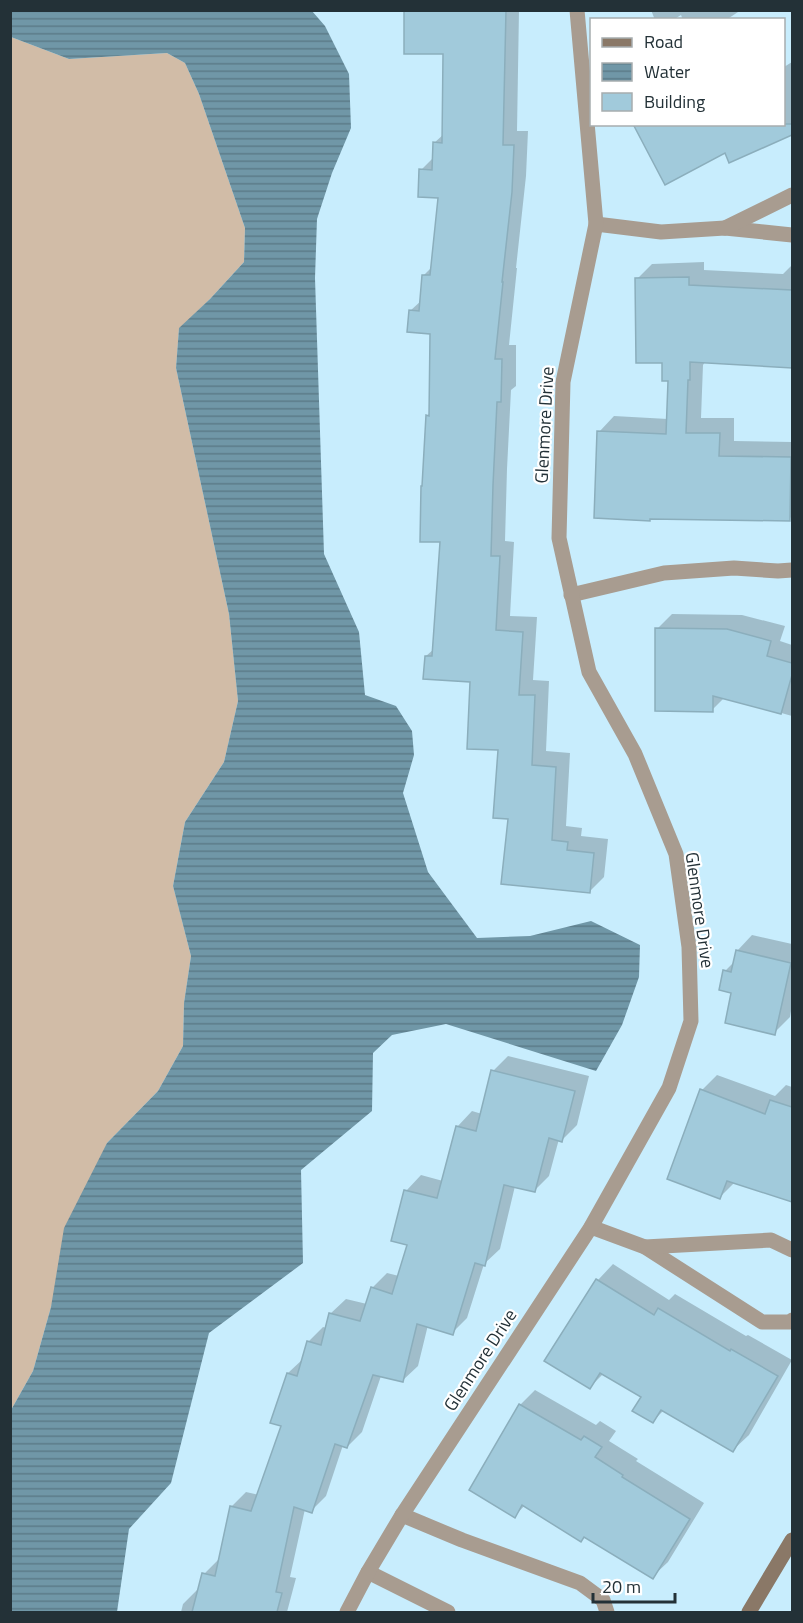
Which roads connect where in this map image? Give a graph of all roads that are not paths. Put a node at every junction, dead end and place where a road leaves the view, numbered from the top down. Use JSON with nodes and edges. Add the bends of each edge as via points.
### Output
{"nodes":[{"id":1,"x":577,"y":10,"type":"edge"},
{"id":2,"x":792,"y":195,"type":"edge"},
{"id":3,"x":596,"y":224,"type":"junction"},
{"id":4,"x":724,"y":228,"type":"junction"},
{"id":5,"x":792,"y":235,"type":"edge"},
{"id":6,"x":785,"y":571,"type":"edge"},
{"id":7,"x":792,"y":580,"type":"edge"},
{"id":8,"x":571,"y":595,"type":"junction"},
{"id":9,"x":591,"y":1227,"type":"junction"},
{"id":10,"x":645,"y":1247,"type":"junction"},
{"id":11,"x":792,"y":1250,"type":"edge"},
{"id":12,"x":792,"y":1320,"type":"edge"},
{"id":13,"x":402,"y":1515,"type":"junction"},
{"id":14,"x":792,"y":1540,"type":"edge"},
{"id":15,"x":368,"y":1572,"type":"junction"},
{"id":16,"x":347,"y":1612,"type":"edge"},
{"id":17,"x":448,"y":1612,"type":"edge"},
{"id":18,"x":608,"y":1612,"type":"edge"},
{"id":19,"x":749,"y":1612,"type":"edge"}],
"edges":[{"from":1,"to":3,"type":"street","name":"Glenmore Drive"},
{"from":2,"to":4,"type":"street"},
{"from":3,"to":4,"type":"street","via":[[661,231]]},
{"from":3,"to":8,"type":"street","name":"Glenmore Drive","via":[[562,382],[559,538]]},
{"from":4,"to":5,"type":"street"},
{"from":6,"to":7,"type":"street"},
{"from":6,"to":8,"type":"street","via":[[734,568],[664,573]]},
{"from":8,"to":9,"type":"street","name":"Glenmore Drive","via":[[589,672],[635,754],[675,854],[689,947],[691,1000],[691,1021],[669,1088]]},
{"from":9,"to":10,"type":"street"},
{"from":9,"to":13,"type":"street","name":"Glenmore Drive"},
{"from":10,"to":11,"type":"street","via":[[771,1240]]},
{"from":10,"to":12,"type":"street","via":[[762,1322]]},
{"from":13,"to":15,"type":"street","name":"Glenmore Drive"},
{"from":13,"to":18,"type":"street","via":[[580,1583],[603,1600]]},
{"from":14,"to":19,"type":"street"},
{"from":15,"to":16,"type":"street","name":"Glenmore Drive"},
{"from":15,"to":17,"type":"street"}]}
